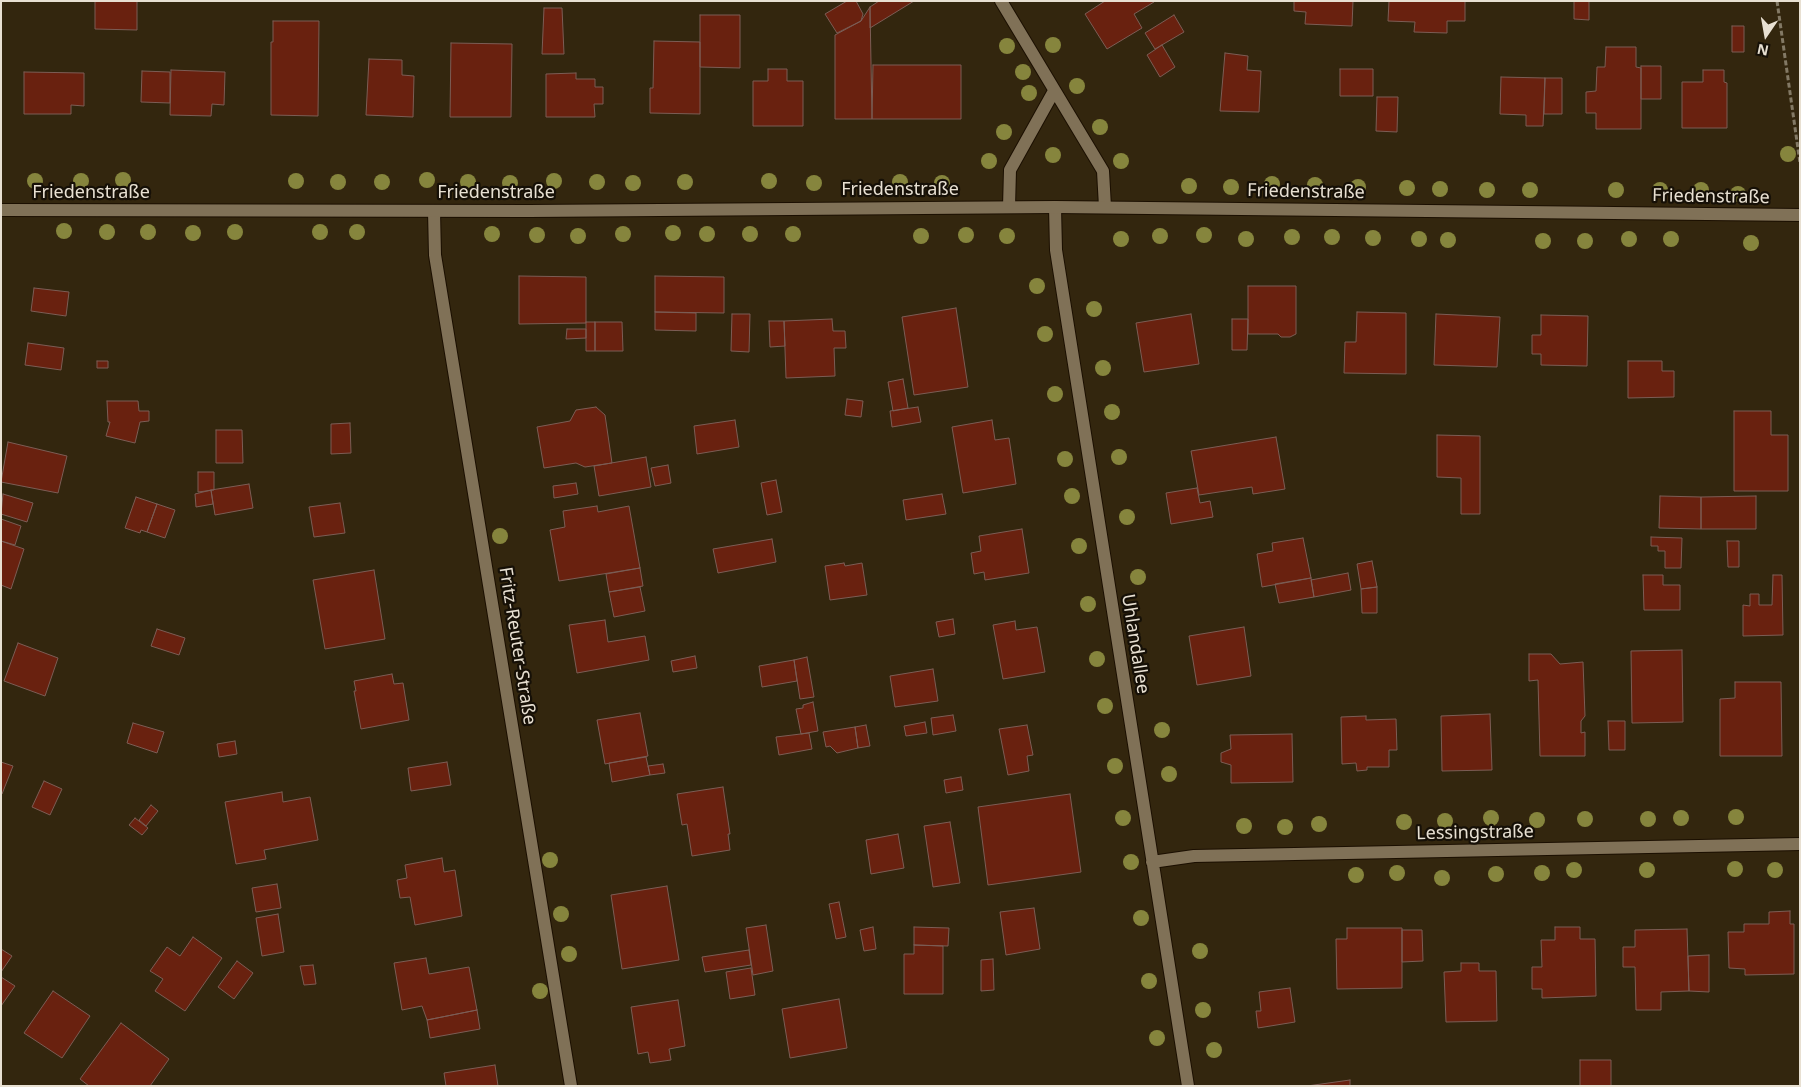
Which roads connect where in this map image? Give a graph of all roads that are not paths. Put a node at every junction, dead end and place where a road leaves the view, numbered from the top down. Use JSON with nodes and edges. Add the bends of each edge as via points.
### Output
{"nodes":[{"id":1,"x":1001,"y":1,"type":"edge"},
{"id":2,"x":1054,"y":91,"type":"junction"},
{"id":3,"x":1009,"y":207,"type":"junction"},
{"id":4,"x":1055,"y":207,"type":"junction"},
{"id":5,"x":1105,"y":207,"type":"junction"},
{"id":6,"x":1,"y":210,"type":"edge"},
{"id":7,"x":434,"y":211,"type":"junction"},
{"id":8,"x":1800,"y":215,"type":"edge"},
{"id":9,"x":1800,"y":844,"type":"edge"},
{"id":10,"x":1152,"y":862,"type":"junction"},
{"id":11,"x":571,"y":1086,"type":"edge"},
{"id":12,"x":1188,"y":1086,"type":"edge"}],
"edges":[{"from":1,"to":2,"type":"street"},
{"from":2,"to":3,"type":"street","via":[[1010,170]]},
{"from":2,"to":5,"type":"street","via":[[1103,171]]},
{"from":3,"to":4,"type":"street","name":"Friedenstraße"},
{"from":3,"to":7,"type":"street","name":"Friedenstraße"},
{"from":4,"to":5,"type":"street","name":"Friedenstraße"},
{"from":4,"to":10,"type":"street","name":"Uhlandallee","via":[[1056,250]]},
{"from":5,"to":8,"type":"street","name":"Friedenstraße"},
{"from":6,"to":7,"type":"street","name":"Friedenstraße"},
{"from":7,"to":11,"type":"street","name":"Fritz-Reuter-Straße","via":[[436,264]]},
{"from":9,"to":10,"type":"street","name":"Lessingstraße","via":[[1203,856]]},
{"from":10,"to":12,"type":"street","name":"Uhlandallee"}]}
